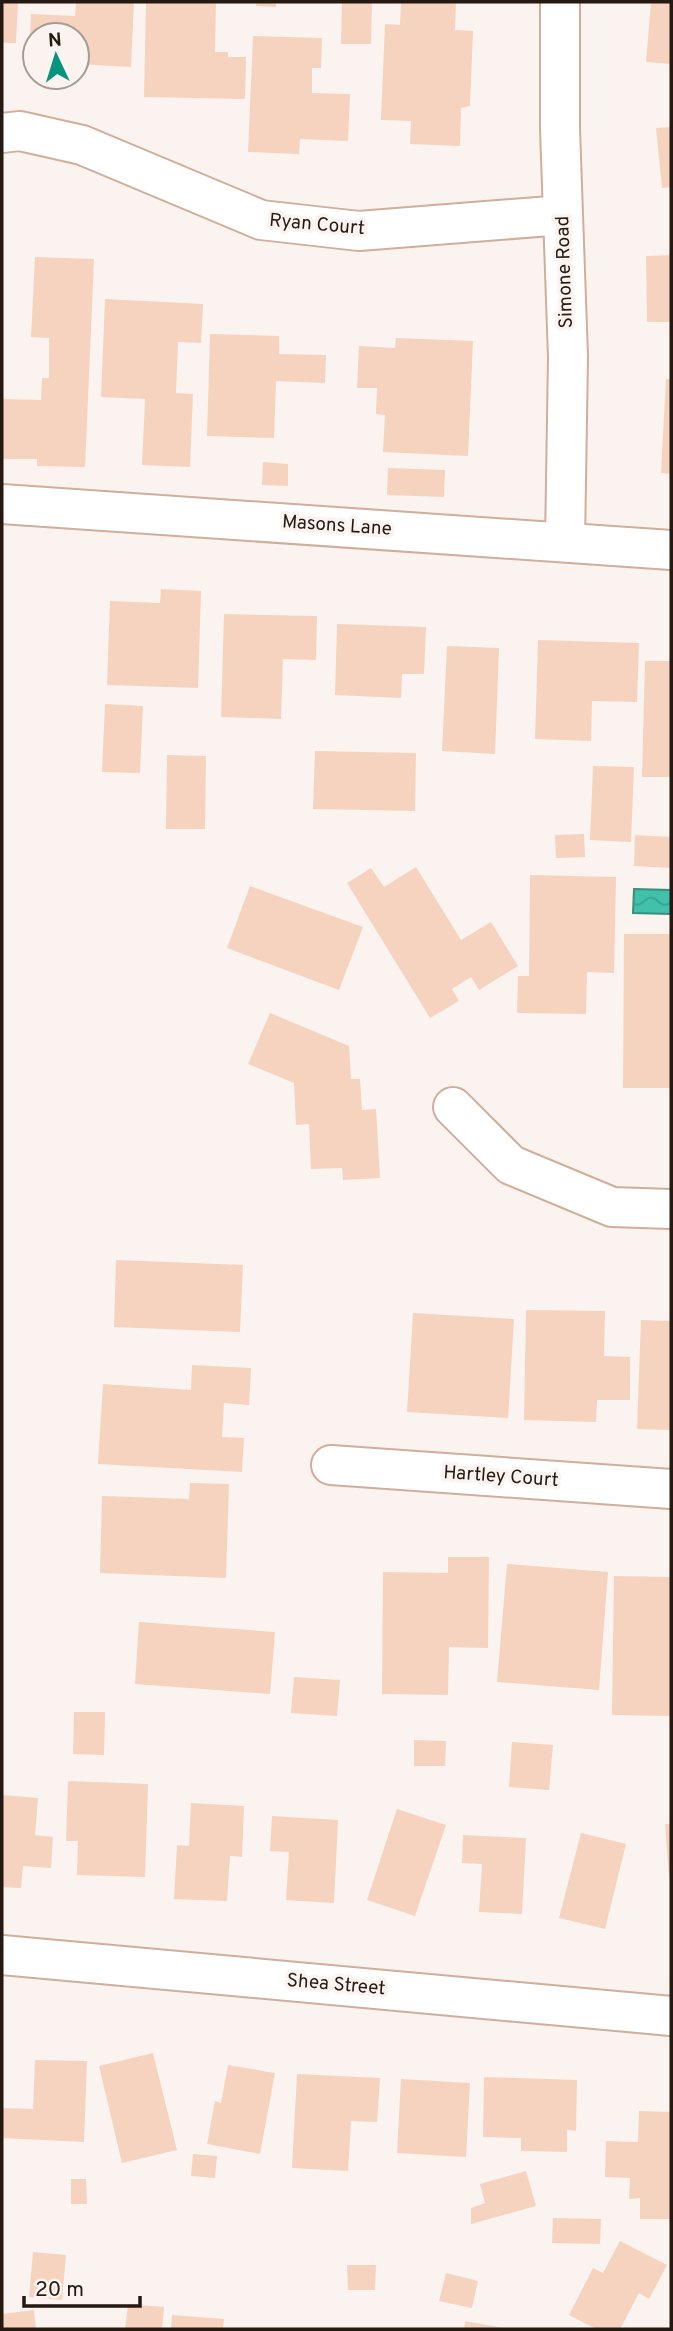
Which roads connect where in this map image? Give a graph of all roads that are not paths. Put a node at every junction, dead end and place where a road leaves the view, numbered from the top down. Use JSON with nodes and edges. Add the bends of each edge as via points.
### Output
{"nodes":[{"id":1,"x":560,"y":2,"type":"edge"},
{"id":2,"x":2,"y":133,"type":"edge"},
{"id":3,"x":563,"y":215,"type":"junction"},
{"id":4,"x":2,"y":504,"type":"edge"},
{"id":5,"x":565,"y":542,"type":"junction"},
{"id":6,"x":671,"y":550,"type":"edge"},
{"id":7,"x":453,"y":1107,"type":"dead end"},
{"id":8,"x":671,"y":1209,"type":"edge"},
{"id":9,"x":331,"y":1465,"type":"dead end"},
{"id":10,"x":671,"y":1489,"type":"edge"},
{"id":11,"x":2,"y":1955,"type":"edge"},
{"id":12,"x":671,"y":2016,"type":"edge"}],
"edges":[{"from":1,"to":3,"type":"street","name":"Simone Road"},
{"from":2,"to":3,"type":"street","name":"Ryan Court","via":[[20,131],[82,145],[261,220],[359,231]]},
{"from":3,"to":5,"type":"street","name":"Simone Road","via":[[568,357]]},
{"from":4,"to":5,"type":"street","name":"Masons Lane"},
{"from":5,"to":6,"type":"street","name":"Masons Lane"},
{"from":7,"to":8,"type":"street","via":[[511,1165],[612,1207]]},
{"from":9,"to":10,"type":"street","name":"Hartley Court"},
{"from":11,"to":12,"type":"street","name":"Shea Street"}]}
